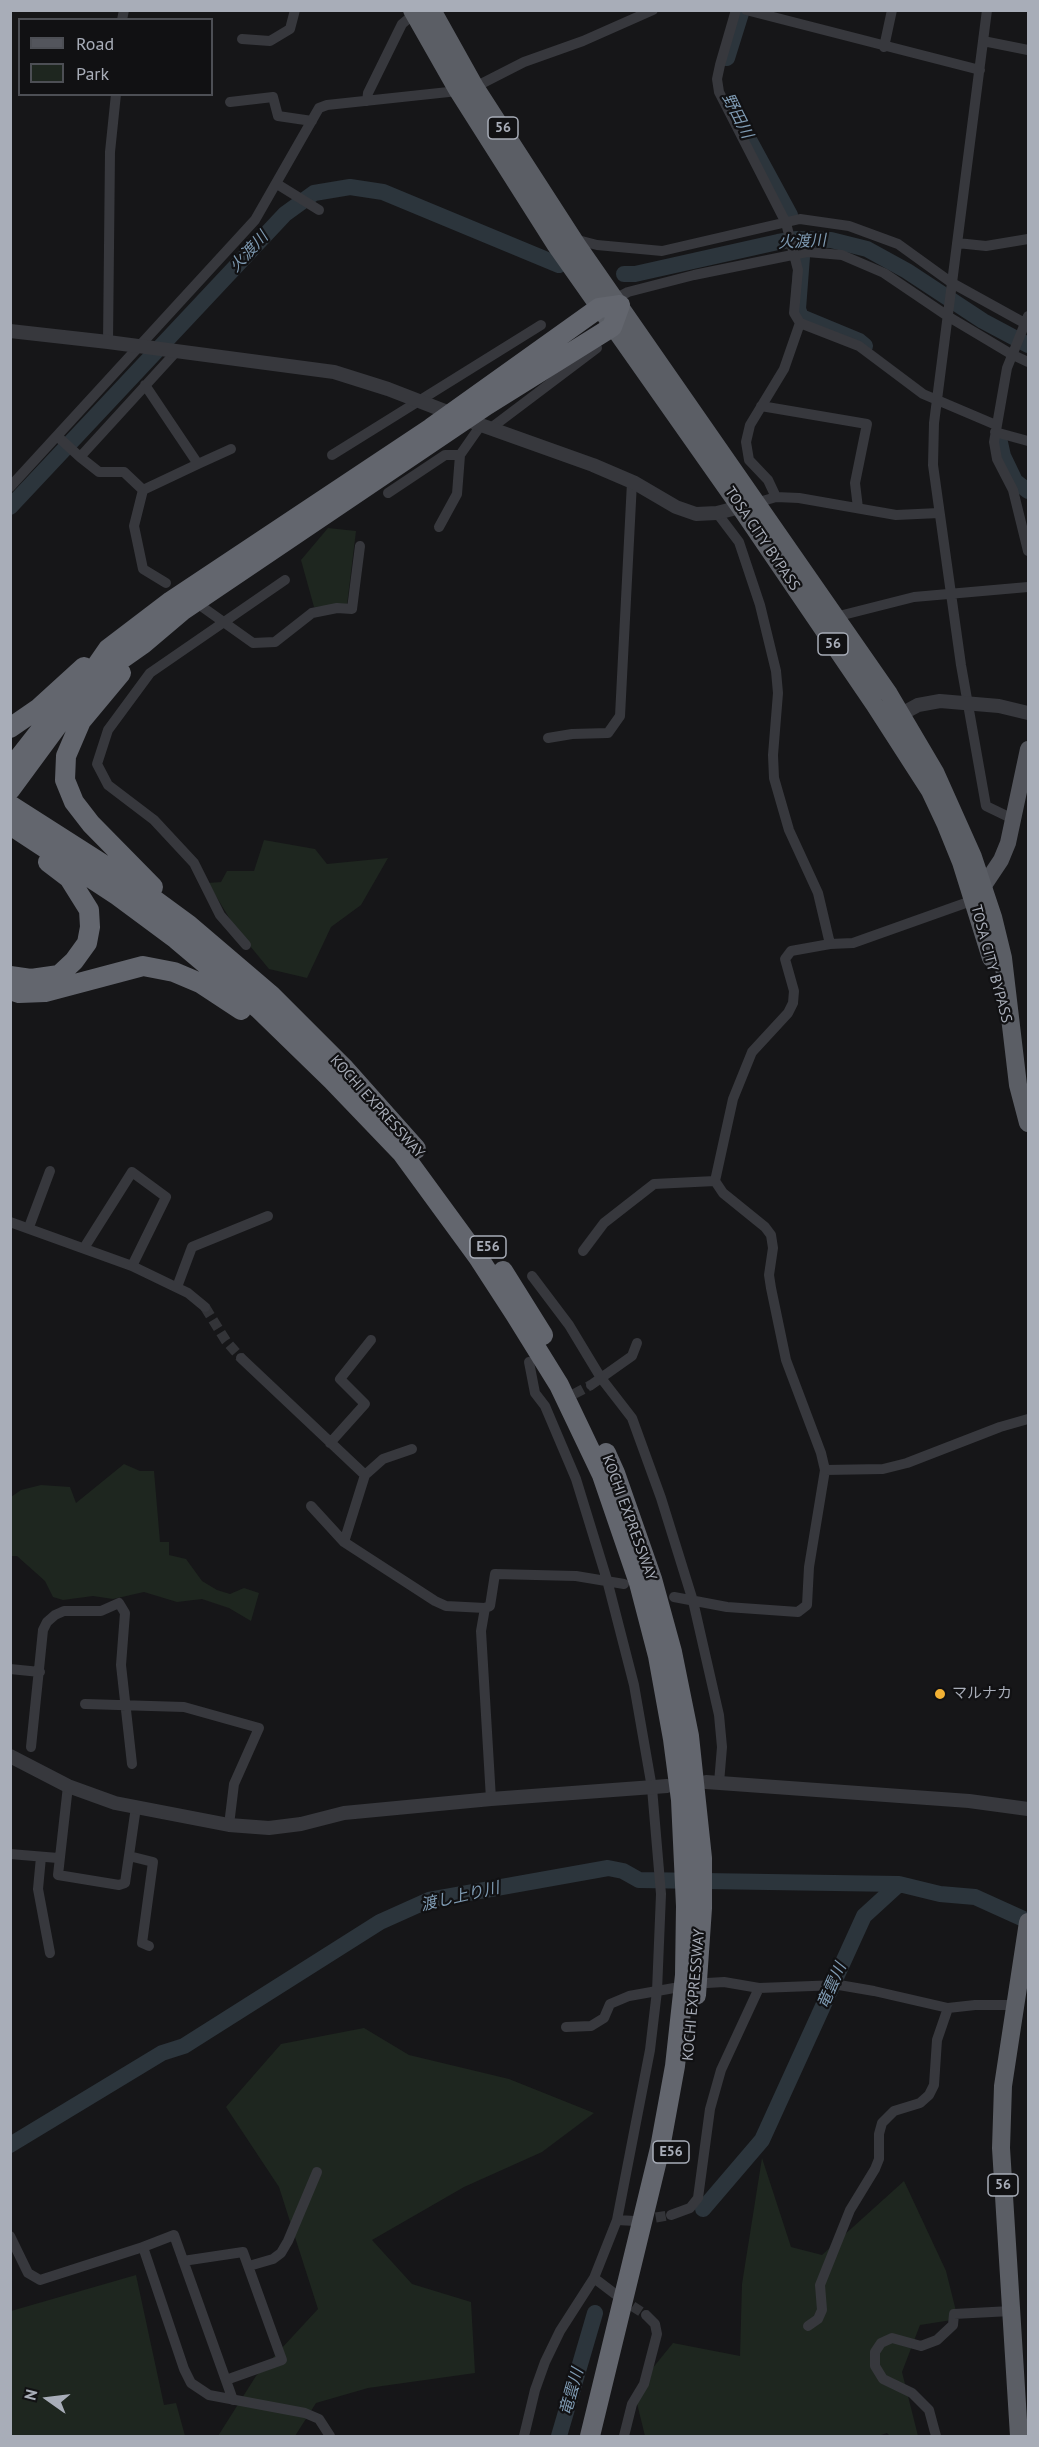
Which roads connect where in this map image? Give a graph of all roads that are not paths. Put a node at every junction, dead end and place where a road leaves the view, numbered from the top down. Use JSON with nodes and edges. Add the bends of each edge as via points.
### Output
{"nodes":[{"id":1,"x":295,"y":10,"type":"edge"},
{"id":2,"x":653,"y":10,"type":"edge"},
{"id":3,"x":736,"y":10,"type":"edge"},
{"id":4,"x":746,"y":10,"type":"edge"},
{"id":5,"x":892,"y":10,"type":"edge"},
{"id":6,"x":987,"y":10,"type":"edge"},
{"id":7,"x":419,"y":12,"type":"edge"},
{"id":8,"x":242,"y":39,"type":"dead end"},
{"id":9,"x":983,"y":41,"type":"junction"},
{"id":10,"x":884,"y":47,"type":"junction"},
{"id":11,"x":1029,"y":50,"type":"edge"},
{"id":12,"x":980,"y":70,"type":"junction"},
{"id":13,"x":466,"y":89,"type":"junction"},
{"id":14,"x":116,"y":96,"type":"edge"},
{"id":15,"x":367,"y":101,"type":"junction"},
{"id":16,"x":230,"y":102,"type":"dead end"},
{"id":17,"x":312,"y":121,"type":"junction"},
{"id":18,"x":277,"y":184,"type":"junction"},
{"id":19,"x":319,"y":210,"type":"dead end"},
{"id":20,"x":787,"y":225,"type":"junction"},
{"id":21,"x":1029,"y":238,"type":"edge"},
{"id":22,"x":575,"y":242,"type":"junction"},
{"id":23,"x":957,"y":243,"type":"junction"},
{"id":24,"x":794,"y":253,"type":"junction"},
{"id":25,"x":952,"y":286,"type":"junction"},
{"id":26,"x":610,"y":300,"type":"junction"},
{"id":27,"x":949,"y":316,"type":"junction"},
{"id":28,"x":800,"y":323,"type":"junction"},
{"id":29,"x":1027,"y":324,"type":"edge"},
{"id":30,"x":541,"y":325,"type":"dead end"},
{"id":31,"x":612,"y":327,"type":"junction"},
{"id":32,"x":10,"y":331,"type":"edge"},
{"id":33,"x":108,"y":342,"type":"junction"},
{"id":34,"x":141,"y":347,"type":"junction"},
{"id":35,"x":597,"y":348,"type":"dead end"},
{"id":36,"x":172,"y":351,"type":"junction"},
{"id":37,"x":1012,"y":352,"type":"junction"},
{"id":38,"x":1029,"y":362,"type":"edge"},
{"id":39,"x":145,"y":385,"type":"junction"},
{"id":40,"x":937,"y":399,"type":"junction"},
{"id":41,"x":418,"y":400,"type":"junction"},
{"id":42,"x":482,"y":401,"type":"junction"},
{"id":43,"x":761,"y":406,"type":"junction"},
{"id":44,"x":486,"y":427,"type":"junction"},
{"id":45,"x":995,"y":428,"type":"junction"},
{"id":46,"x":438,"y":431,"type":"junction"},
{"id":47,"x":59,"y":438,"type":"junction"},
{"id":48,"x":1029,"y":441,"type":"edge"},
{"id":49,"x":231,"y":449,"type":"dead end"},
{"id":50,"x":78,"y":455,"type":"junction"},
{"id":51,"x":332,"y":455,"type":"dead end"},
{"id":52,"x":460,"y":455,"type":"junction"},
{"id":53,"x":198,"y":464,"type":"junction"},
{"id":54,"x":632,"y":482,"type":"junction"},
{"id":55,"x":10,"y":487,"type":"edge"},
{"id":56,"x":143,"y":490,"type":"junction"},
{"id":57,"x":388,"y":493,"type":"dead end"},
{"id":58,"x":776,"y":497,"type":"junction"},
{"id":59,"x":748,"y":505,"type":"junction"},
{"id":60,"x":858,"y":508,"type":"junction"},
{"id":61,"x":717,"y":513,"type":"junction"},
{"id":62,"x":939,"y":513,"type":"junction"},
{"id":63,"x":439,"y":527,"type":"dead end"},
{"id":64,"x":360,"y":546,"type":"dead end"},
{"id":65,"x":1029,"y":551,"type":"edge"},
{"id":66,"x":285,"y":580,"type":"dead end"},
{"id":67,"x":166,"y":583,"type":"dead end"},
{"id":68,"x":1029,"y":587,"type":"edge"},
{"id":69,"x":951,"y":594,"type":"junction"},
{"id":70,"x":201,"y":606,"type":"dead end"},
{"id":71,"x":835,"y":617,"type":"junction"},
{"id":72,"x":225,"y":623,"type":"junction"},
{"id":73,"x":143,"y":645,"type":"junction"},
{"id":74,"x":108,"y":650,"type":"junction"},
{"id":75,"x":969,"y":703,"type":"junction"},
{"id":76,"x":1029,"y":713,"type":"edge"},
{"id":77,"x":894,"y":718,"type":"junction"},
{"id":78,"x":10,"y":728,"type":"edge"},
{"id":79,"x":548,"y":738,"type":"dead end"},
{"id":80,"x":1029,"y":749,"type":"edge"},
{"id":81,"x":10,"y":769,"type":"edge"},
{"id":82,"x":10,"y":790,"type":"edge"},
{"id":83,"x":10,"y":805,"type":"edge"},
{"id":84,"x":1013,"y":819,"type":"junction"},
{"id":85,"x":10,"y":825,"type":"edge"},
{"id":86,"x":10,"y":832,"type":"edge"},
{"id":87,"x":979,"y":894,"type":"junction"},
{"id":88,"x":189,"y":925,"type":"junction"},
{"id":89,"x":830,"y":944,"type":"junction"},
{"id":90,"x":246,"y":945,"type":"dead end"},
{"id":91,"x":10,"y":976,"type":"edge"},
{"id":92,"x":10,"y":990,"type":"edge"},
{"id":93,"x":1023,"y":1080,"type":"edge"},
{"id":94,"x":1029,"y":1123,"type":"edge"},
{"id":95,"x":402,"y":1153,"type":"junction"},
{"id":96,"x":50,"y":1171,"type":"dead end"},
{"id":97,"x":715,"y":1181,"type":"junction"},
{"id":98,"x":268,"y":1216,"type":"dead end"},
{"id":99,"x":10,"y":1222,"type":"edge"},
{"id":100,"x":29,"y":1227,"type":"junction"},
{"id":101,"x":84,"y":1248,"type":"junction"},
{"id":102,"x":583,"y":1251,"type":"dead end"},
{"id":103,"x":132,"y":1266,"type":"junction"},
{"id":104,"x":532,"y":1276,"type":"dead end"},
{"id":105,"x":177,"y":1287,"type":"junction"},
{"id":106,"x":205,"y":1307,"type":"tunnel mouth"},
{"id":107,"x":371,"y":1340,"type":"dead end"},
{"id":108,"x":637,"y":1343,"type":"dead end"},
{"id":109,"x":241,"y":1358,"type":"tunnel mouth"},
{"id":110,"x":530,"y":1362,"type":"dead end"},
{"id":111,"x":596,"y":1382,"type":"junction"},
{"id":112,"x":558,"y":1402,"type":"tunnel mouth"},
{"id":113,"x":545,"y":1406,"type":"junction"},
{"id":114,"x":1029,"y":1419,"type":"edge"},
{"id":115,"x":330,"y":1443,"type":"junction"},
{"id":116,"x":412,"y":1449,"type":"dead end"},
{"id":117,"x":825,"y":1470,"type":"junction"},
{"id":118,"x":366,"y":1475,"type":"junction"},
{"id":119,"x":311,"y":1506,"type":"dead end"},
{"id":120,"x":344,"y":1542,"type":"junction"},
{"id":121,"x":607,"y":1580,"type":"junction"},
{"id":122,"x":624,"y":1584,"type":"dead end"},
{"id":123,"x":674,"y":1597,"type":"dead end"},
{"id":124,"x":693,"y":1601,"type":"junction"},
{"id":125,"x":485,"y":1608,"type":"junction"},
{"id":126,"x":10,"y":1669,"type":"edge"},
{"id":127,"x":40,"y":1672,"type":"junction"},
{"id":128,"x":85,"y":1704,"type":"dead end"},
{"id":129,"x":126,"y":1707,"type":"junction"},
{"id":130,"x":31,"y":1747,"type":"dead end"},
{"id":131,"x":12,"y":1761,"type":"edge"},
{"id":132,"x":132,"y":1764,"type":"dead end"},
{"id":133,"x":712,"y":1782,"type":"joint"},
{"id":134,"x":68,"y":1786,"type":"junction"},
{"id":135,"x":667,"y":1786,"type":"dead end"},
{"id":136,"x":652,"y":1788,"type":"junction"},
{"id":137,"x":491,"y":1799,"type":"junction"},
{"id":138,"x":136,"y":1807,"type":"junction"},
{"id":139,"x":1029,"y":1809,"type":"edge"},
{"id":140,"x":229,"y":1825,"type":"junction"},
{"id":141,"x":10,"y":1854,"type":"edge"},
{"id":142,"x":129,"y":1856,"type":"junction"},
{"id":143,"x":41,"y":1857,"type":"junction"},
{"id":144,"x":693,"y":1857,"type":"junction"},
{"id":145,"x":58,"y":1858,"type":"junction"},
{"id":146,"x":1027,"y":1938,"type":"edge"},
{"id":147,"x":149,"y":1946,"type":"dead end"},
{"id":148,"x":50,"y":1953,"type":"dead end"},
{"id":149,"x":707,"y":1983,"type":"dead end"},
{"id":150,"x":674,"y":1988,"type":"dead end"},
{"id":151,"x":759,"y":1988,"type":"junction"},
{"id":152,"x":657,"y":1991,"type":"junction"},
{"id":153,"x":1014,"y":2005,"type":"junction"},
{"id":154,"x":948,"y":2008,"type":"junction"},
{"id":155,"x":566,"y":2027,"type":"dead end"},
{"id":156,"x":316,"y":2172,"type":"dead end"},
{"id":157,"x":671,"y":2215,"type":"tunnel mouth"},
{"id":158,"x":617,"y":2220,"type":"junction"},
{"id":159,"x":634,"y":2221,"type":"tunnel mouth"},
{"id":160,"x":10,"y":2236,"type":"edge"},
{"id":161,"x":143,"y":2247,"type":"junction"},
{"id":162,"x":183,"y":2261,"type":"junction"},
{"id":163,"x":249,"y":2266,"type":"junction"},
{"id":164,"x":594,"y":2278,"type":"junction"},
{"id":165,"x":615,"y":2294,"type":"tunnel mouth"},
{"id":166,"x":1011,"y":2311,"type":"junction"},
{"id":167,"x":646,"y":2316,"type":"tunnel mouth"},
{"id":168,"x":808,"y":2326,"type":"dead end"},
{"id":169,"x":226,"y":2380,"type":"junction"},
{"id":170,"x":233,"y":2400,"type":"junction"},
{"id":171,"x":330,"y":2436,"type":"edge"},
{"id":172,"x":524,"y":2436,"type":"edge"},
{"id":173,"x":590,"y":2436,"type":"edge"},
{"id":174,"x":624,"y":2436,"type":"edge"},
{"id":175,"x":936,"y":2436,"type":"edge"},
{"id":176,"x":1019,"y":2436,"type":"edge"}],
"edges":[{"from":1,"to":8,"type":"street","via":[[290,29],[270,41]]},
{"from":2,"to":13,"type":"street"},
{"from":3,"to":20,"type":"street","via":[[720,64],[719,92]]},
{"from":4,"to":10,"type":"street"},
{"from":5,"to":10,"type":"street"},
{"from":6,"to":9,"type":"street"},
{"from":7,"to":13,"type":"highway","name":"TOSA CITY BYPASS","number":"56"},
{"from":7,"to":15,"type":"street","via":[[402,24]]},
{"from":9,"to":11,"type":"street"},
{"from":9,"to":12,"type":"street"},
{"from":10,"to":12,"type":"street"},
{"from":12,"to":23,"type":"street"},
{"from":13,"to":15,"type":"street"},
{"from":13,"to":22,"type":"highway","name":"TOSA CITY BYPASS","number":"56"},
{"from":13,"to":26,"type":"highway","name":"TOSA CITY BYPASS","number":"56","via":[[555,244],[585,287]]},
{"from":14,"to":33,"type":"street","via":[[110,152]]},
{"from":15,"to":17,"type":"street","via":[[327,105],[319,108]]},
{"from":16,"to":17,"type":"street","via":[[273,96],[278,116]]},
{"from":17,"to":18,"type":"street"},
{"from":18,"to":19,"type":"street"},
{"from":18,"to":34,"type":"street","via":[[255,220]]},
{"from":20,"to":22,"type":"street","via":[[662,251]]},
{"from":20,"to":24,"type":"street"},
{"from":20,"to":25,"type":"street","via":[[801,219],[849,226],[898,244]]},
{"from":21,"to":23,"type":"street","via":[[986,246]]},
{"from":22,"to":26,"type":"highway","name":"TOSA CITY BYPASS","number":"56"},
{"from":23,"to":25,"type":"street"},
{"from":24,"to":26,"type":"street","via":[[694,275]]},
{"from":24,"to":27,"type":"street","via":[[842,255],[885,273]]},
{"from":24,"to":28,"type":"street","via":[[798,270],[794,313]]},
{"from":25,"to":27,"type":"street"},
{"from":25,"to":29,"type":"street"},
{"from":26,"to":31,"type":"highway"},
{"from":26,"to":42,"type":"highway"},
{"from":26,"to":59,"type":"highway","name":"TOSA CITY BYPASS","number":"56"},
{"from":27,"to":37,"type":"street"},
{"from":27,"to":40,"type":"street"},
{"from":28,"to":40,"type":"street","via":[[859,346],[923,394]]},
{"from":28,"to":43,"type":"street","via":[[784,369]]},
{"from":29,"to":37,"type":"street"},
{"from":30,"to":41,"type":"street"},
{"from":31,"to":42,"type":"highway"},
{"from":31,"to":59,"type":"highway","name":"TOSA CITY BYPASS","number":"56"},
{"from":32,"to":33,"type":"street"},
{"from":33,"to":34,"type":"street"},
{"from":34,"to":36,"type":"street"},
{"from":34,"to":47,"type":"street"},
{"from":35,"to":44,"type":"street"},
{"from":36,"to":39,"type":"street"},
{"from":36,"to":41,"type":"street","via":[[334,372]]},
{"from":37,"to":38,"type":"street"},
{"from":37,"to":45,"type":"street"},
{"from":39,"to":50,"type":"street"},
{"from":39,"to":53,"type":"street"},
{"from":40,"to":45,"type":"street"},
{"from":40,"to":62,"type":"street","via":[[933,465]]},
{"from":41,"to":44,"type":"street"},
{"from":41,"to":51,"type":"street"},
{"from":42,"to":46,"type":"highway"},
{"from":43,"to":58,"type":"street","via":[[746,442],[749,460],[768,480]]},
{"from":43,"to":60,"type":"street","via":[[867,424],[855,483]]},
{"from":44,"to":52,"type":"street"},
{"from":44,"to":54,"type":"street"},
{"from":45,"to":48,"type":"street"},
{"from":45,"to":65,"type":"street","via":[[998,459],[1013,490]]},
{"from":46,"to":73,"type":"highway","via":[[182,611]]},
{"from":46,"to":74,"type":"highway","via":[[171,601]]},
{"from":47,"to":50,"type":"street"},
{"from":47,"to":55,"type":"street"},
{"from":49,"to":53,"type":"street"},
{"from":50,"to":56,"type":"street","via":[[99,472],[124,472]]},
{"from":52,"to":57,"type":"street","via":[[445,455]]},
{"from":52,"to":63,"type":"street","via":[[457,494]]},
{"from":53,"to":56,"type":"street"},
{"from":54,"to":61,"type":"street","via":[[676,507],[696,514]]},
{"from":54,"to":79,"type":"street","via":[[620,716],[608,733]]},
{"from":56,"to":67,"type":"street","via":[[134,526],[143,569]]},
{"from":58,"to":59,"type":"street"},
{"from":58,"to":60,"type":"street"},
{"from":59,"to":61,"type":"street"},
{"from":59,"to":71,"type":"highway","name":"TOSA CITY BYPASS","number":"56"},
{"from":59,"to":77,"type":"highway","name":"TOSA CITY BYPASS","number":"56"},
{"from":60,"to":62,"type":"street","via":[[896,515]]},
{"from":61,"to":89,"type":"street","via":[[739,542],[760,605],[778,693],[774,778],[789,830],[818,893]]},
{"from":62,"to":69,"type":"street"},
{"from":64,"to":72,"type":"street","via":[[352,609],[312,613],[275,642],[253,643]]},
{"from":66,"to":72,"type":"street"},
{"from":68,"to":69,"type":"street"},
{"from":69,"to":71,"type":"street","via":[[914,597]]},
{"from":69,"to":75,"type":"street"},
{"from":70,"to":72,"type":"street"},
{"from":71,"to":77,"type":"highway","name":"TOSA CITY BYPASS","number":"56"},
{"from":72,"to":90,"type":"street","via":[[150,673],[108,730],[97,764],[108,786],[154,820],[194,863],[220,915]]},
{"from":73,"to":82,"type":"highway","via":[[116,663],[74,704]]},
{"from":73,"to":88,"type":"highway","via":[[81,721],[66,756],[65,780],[74,802],[91,824]]},
{"from":74,"to":78,"type":"highway"},
{"from":74,"to":81,"type":"highway"},
{"from":75,"to":76,"type":"street"},
{"from":75,"to":77,"type":"street","via":[[940,701],[918,705]]},
{"from":75,"to":84,"type":"street","via":[[986,806]]},
{"from":77,"to":87,"type":"highway","name":"TOSA CITY BYPASS","number":"56"},
{"from":80,"to":84,"type":"main road"},
{"from":83,"to":88,"type":"highway","name":"KOCHI EXPRESSWAY","number":"E56","via":[[129,880]]},
{"from":84,"to":87,"type":"main road","via":[[1008,843]]},
{"from":85,"to":95,"type":"highway","name":"KOCHI EXPRESSWAY","number":"E56","via":[[176,939],[259,1009]]},
{"from":86,"to":91,"type":"highway","via":[[69,878],[89,910],[90,927],[87,943],[59,975],[31,979]]},
{"from":87,"to":89,"type":"street","via":[[853,943]]},
{"from":87,"to":93,"type":"highway","name":"TOSA CITY BYPASS","number":"56"},
{"from":88,"to":144,"type":"highway","name":"KOCHI EXPRESSWAY","number":"E56","via":[[270,995],[343,1067],[411,1143],[489,1250],[570,1380],[615,1473],[672,1652],[689,1736]]},
{"from":89,"to":97,"type":"street","via":[[791,951],[785,959],[793,1003],[752,1052],[733,1099]]},
{"from":92,"to":95,"type":"highway","via":[[45,992],[142,966],[174,972],[236,1005]]},
{"from":93,"to":94,"type":"highway","number":"56"},
{"from":95,"to":144,"type":"highway","name":"KOCHI EXPRESSWAY","number":"E56","via":[[522,1324],[559,1385],[602,1475],[639,1583],[658,1656]]},
{"from":96,"to":100,"type":"street"},
{"from":97,"to":102,"type":"street","via":[[654,1184],[604,1223]]},
{"from":97,"to":117,"type":"street","via":[[723,1193],[771,1235],[769,1275],[786,1360]]},
{"from":98,"to":105,"type":"street","via":[[192,1247]]},
{"from":99,"to":100,"type":"street"},
{"from":100,"to":101,"type":"street"},
{"from":101,"to":103,"type":"street"},
{"from":101,"to":103,"type":"street","via":[[132,1172],[166,1197]]},
{"from":103,"to":105,"type":"street"},
{"from":104,"to":111,"type":"street","via":[[569,1325]]},
{"from":105,"to":106,"type":"street"},
{"from":107,"to":115,"type":"street","via":[[340,1379],[365,1404]]},
{"from":108,"to":111,"type":"street","via":[[632,1356]]},
{"from":109,"to":115,"type":"street"},
{"from":110,"to":113,"type":"street","via":[[535,1393]]},
{"from":111,"to":124,"type":"street","via":[[632,1418]]},
{"from":112,"to":113,"type":"street"},
{"from":113,"to":121,"type":"street","via":[[576,1479]]},
{"from":114,"to":117,"type":"street","via":[[883,1470]]},
{"from":115,"to":118,"type":"street"},
{"from":116,"to":118,"type":"street","via":[[383,1459]]},
{"from":117,"to":124,"type":"street","via":[[809,1567],[807,1605],[798,1612]]},
{"from":118,"to":120,"type":"street"},
{"from":119,"to":120,"type":"street"},
{"from":120,"to":125,"type":"street","via":[[446,1606]]},
{"from":121,"to":122,"type":"street"},
{"from":121,"to":125,"type":"street","via":[[495,1574],[490,1606]]},
{"from":121,"to":136,"type":"street","via":[[634,1685]]},
{"from":123,"to":124,"type":"street"},
{"from":124,"to":133,"type":"street","via":[[719,1715],[722,1747]]},
{"from":125,"to":137,"type":"street","via":[[482,1664]]},
{"from":126,"to":127,"type":"street"},
{"from":127,"to":129,"type":"street","via":[[43,1630],[55,1615],[64,1611],[101,1611],[119,1603],[125,1613],[121,1665]]},
{"from":127,"to":130,"type":"street"},
{"from":128,"to":129,"type":"street"},
{"from":129,"to":132,"type":"street"},
{"from":129,"to":140,"type":"street","via":[[184,1707],[259,1728],[234,1784]]},
{"from":131,"to":134,"type":"street"},
{"from":133,"to":139,"type":"street"},
{"from":134,"to":138,"type":"street"},
{"from":134,"to":145,"type":"street"},
{"from":135,"to":136,"type":"street"},
{"from":136,"to":137,"type":"street"},
{"from":136,"to":152,"type":"street","via":[[661,1894]]},
{"from":137,"to":140,"type":"street","via":[[344,1814],[269,1828]]},
{"from":138,"to":140,"type":"street"},
{"from":138,"to":142,"type":"street"},
{"from":141,"to":143,"type":"street"},
{"from":142,"to":145,"type":"street","via":[[125,1883],[119,1885],[58,1875]]},
{"from":142,"to":147,"type":"street","via":[[153,1862],[142,1943]]},
{"from":143,"to":145,"type":"street"},
{"from":143,"to":148,"type":"street","via":[[38,1889]]},
{"from":144,"to":173,"type":"highway","name":"KOCHI EXPRESSWAY","number":"E56","via":[[694,1907],[675,2066],[660,2148]]},
{"from":146,"to":153,"type":"highway","number":"56"},
{"from":149,"to":151,"type":"street"},
{"from":150,"to":152,"type":"street"},
{"from":151,"to":154,"type":"street","via":[[839,1985]]},
{"from":151,"to":157,"type":"street","via":[[721,2070],[710,2109],[699,2198],[690,2208]]},
{"from":152,"to":155,"type":"street","via":[[610,2004],[604,2018],[591,2026]]},
{"from":152,"to":158,"type":"street","via":[[650,2050]]},
{"from":153,"to":154,"type":"street"},
{"from":153,"to":166,"type":"highway","number":"56","via":[[1003,2086],[1000,2148]]},
{"from":154,"to":168,"type":"street","via":[[938,2040],[934,2085],[920,2103],[894,2111],[882,2123],[879,2159],[831,2253],[820,2285],[822,2310]]},
{"from":156,"to":163,"type":"street","via":[[281,2253]]},
{"from":158,"to":159,"type":"street"},
{"from":158,"to":164,"type":"street"},
{"from":160,"to":161,"type":"street","via":[[28,2273],[40,2280]]},
{"from":161,"to":162,"type":"street","via":[[174,2235]]},
{"from":161,"to":170,"type":"street","via":[[191,2383],[209,2395]]},
{"from":162,"to":163,"type":"street","via":[[243,2252]]},
{"from":162,"to":169,"type":"street"},
{"from":163,"to":169,"type":"street","via":[[282,2360]]},
{"from":164,"to":165,"type":"street"},
{"from":164,"to":172,"type":"street","via":[[545,2362]]},
{"from":166,"to":175,"type":"street","via":[[954,2314],[953,2325],[937,2340],[921,2346],[892,2338],[881,2343],[875,2352],[875,2366],[883,2379],[912,2393],[930,2410]]},
{"from":166,"to":176,"type":"highway","number":"56"},
{"from":167,"to":174,"type":"street","via":[[655,2324],[655,2345]]},
{"from":169,"to":170,"type":"street"},
{"from":170,"to":171,"type":"street","via":[[319,2419]]}]}
